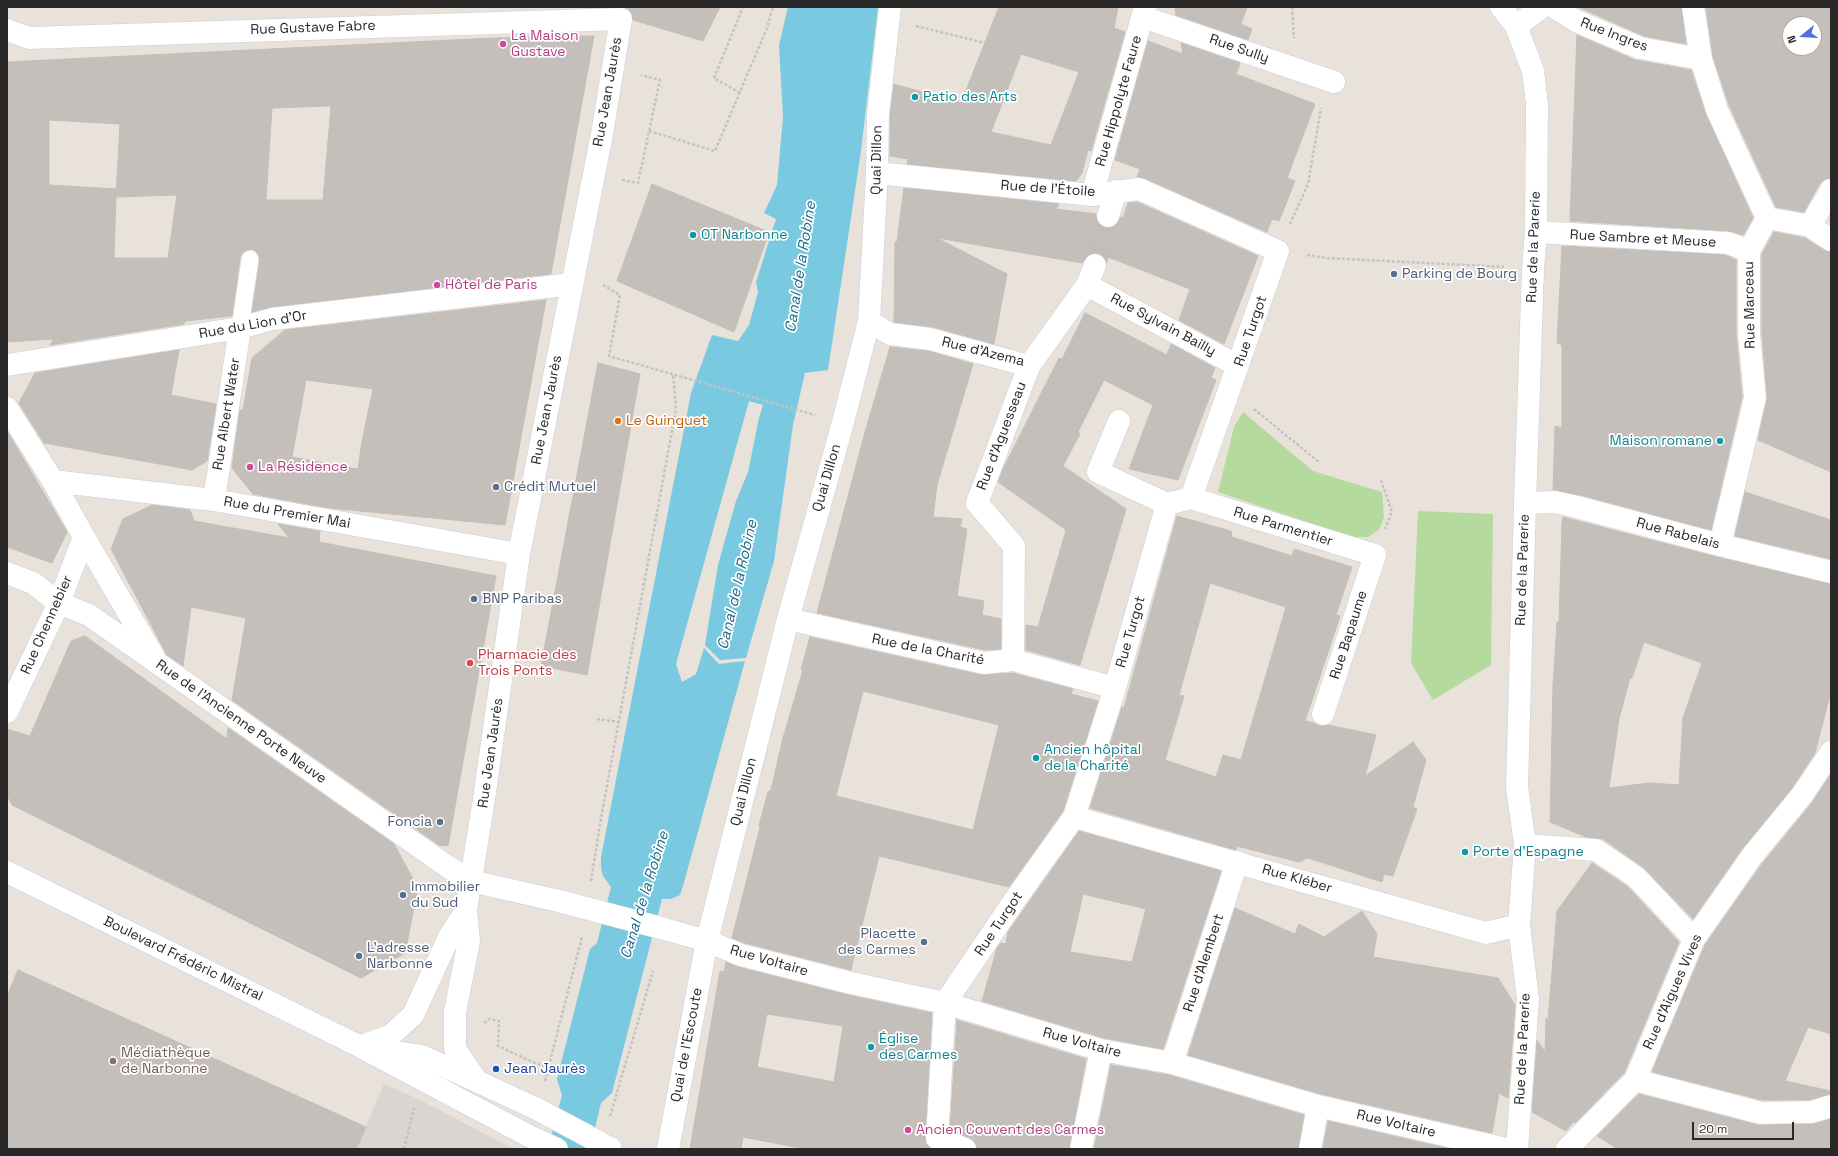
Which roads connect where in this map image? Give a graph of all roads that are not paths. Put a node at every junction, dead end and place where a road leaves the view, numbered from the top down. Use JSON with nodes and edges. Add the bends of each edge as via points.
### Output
{"nodes":[{"id":1,"x":1501,"y":7,"type":"edge"},
{"id":2,"x":1542,"y":7,"type":"edge"},
{"id":3,"x":1554,"y":7,"type":"edge"},
{"id":4,"x":1693,"y":7,"type":"edge"},
{"id":5,"x":1144,"y":12,"type":"edge"},
{"id":6,"x":622,"y":13,"type":"edge"},
{"id":7,"x":889,"y":13,"type":"edge"},
{"id":8,"x":1516,"y":26,"type":"junction"},
{"id":9,"x":7,"y":30,"type":"edge"},
{"id":10,"x":1701,"y":59,"type":"junction"},
{"id":11,"x":1328,"y":80,"type":"road end"},
{"id":12,"x":877,"y":173,"type":"junction"},
{"id":13,"x":1831,"y":190,"type":"edge"},
{"id":14,"x":1116,"y":191,"type":"junction"},
{"id":15,"x":1092,"y":195,"type":"junction"},
{"id":16,"x":1108,"y":216,"type":"tunnel mouth"},
{"id":17,"x":1767,"y":218,"type":"junction"},
{"id":18,"x":1810,"y":226,"type":"junction"},
{"id":19,"x":1536,"y":232,"type":"junction"},
{"id":20,"x":1831,"y":240,"type":"edge"},
{"id":21,"x":1278,"y":251,"type":"joint"},
{"id":22,"x":1749,"y":251,"type":"junction"},
{"id":23,"x":250,"y":259,"type":"dead end"},
{"id":24,"x":1095,"y":265,"type":"tunnel mouth"},
{"id":25,"x":572,"y":284,"type":"junction"},
{"id":26,"x":1087,"y":285,"type":"junction"},
{"id":27,"x":869,"y":321,"type":"junction"},
{"id":28,"x":240,"y":328,"type":"junction"},
{"id":29,"x":7,"y":364,"type":"edge"},
{"id":30,"x":1029,"y":366,"type":"junction"},
{"id":31,"x":1238,"y":366,"type":"junction"},
{"id":32,"x":7,"y":408,"type":"edge"},
{"id":33,"x":1119,"y":421,"type":"dead end"},
{"id":34,"x":53,"y":481,"type":"junction"},
{"id":35,"x":1191,"y":498,"type":"junction"},
{"id":36,"x":214,"y":500,"type":"junction"},
{"id":37,"x":1525,"y":502,"type":"junction"},
{"id":38,"x":1167,"y":504,"type":"junction"},
{"id":39,"x":84,"y":537,"type":"junction"},
{"id":40,"x":1720,"y":545,"type":"junction"},
{"id":41,"x":519,"y":554,"type":"junction"},
{"id":42,"x":1375,"y":556,"type":"joint"},
{"id":43,"x":1831,"y":572,"type":"edge"},
{"id":44,"x":7,"y":573,"type":"edge"},
{"id":45,"x":59,"y":603,"type":"junction"},
{"id":46,"x":788,"y":619,"type":"junction"},
{"id":47,"x":1013,"y":660,"type":"junction"},
{"id":48,"x":157,"y":663,"type":"junction"},
{"id":49,"x":1115,"y":688,"type":"junction"},
{"id":50,"x":7,"y":712,"type":"edge"},
{"id":51,"x":1323,"y":714,"type":"dead end"},
{"id":52,"x":1831,"y":752,"type":"edge"},
{"id":53,"x":1074,"y":817,"type":"junction"},
{"id":54,"x":1525,"y":845,"type":"junction"},
{"id":55,"x":1237,"y":862,"type":"junction"},
{"id":56,"x":7,"y":872,"type":"edge"},
{"id":57,"x":471,"y":882,"type":"junction"},
{"id":58,"x":466,"y":910,"type":"junction"},
{"id":59,"x":1519,"y":925,"type":"junction"},
{"id":60,"x":1694,"y":939,"type":"junction"},
{"id":61,"x":707,"y":941,"type":"junction"},
{"id":62,"x":945,"y":1003,"type":"junction"},
{"id":63,"x":359,"y":1046,"type":"junction"},
{"id":64,"x":1102,"y":1050,"type":"junction"},
{"id":65,"x":1172,"y":1063,"type":"junction"},
{"id":66,"x":476,"y":1080,"type":"junction"},
{"id":67,"x":1635,"y":1080,"type":"junction"},
{"id":68,"x":1318,"y":1106,"type":"junction"},
{"id":69,"x":1831,"y":1106,"type":"edge"},
{"id":70,"x":612,"y":1148,"type":"edge"},
{"id":71,"x":557,"y":1149,"type":"edge"},
{"id":72,"x":668,"y":1149,"type":"edge"},
{"id":73,"x":965,"y":1149,"type":"edge"},
{"id":74,"x":1080,"y":1149,"type":"edge"},
{"id":75,"x":1310,"y":1149,"type":"edge"},
{"id":76,"x":1506,"y":1149,"type":"edge"},
{"id":77,"x":1517,"y":1149,"type":"edge"},
{"id":78,"x":1567,"y":1149,"type":"edge"}],
"edges":[{"from":1,"to":8,"type":"street","name":"Rue de la Parerie"},
{"from":2,"to":8,"type":"street"},
{"from":3,"to":10,"type":"street","name":"Rue Ingres","via":[[1576,21],[1640,48]]},
{"from":4,"to":10,"type":"street"},
{"from":5,"to":11,"type":"street","name":"Rue Sully"},
{"from":5,"to":15,"type":"street","name":"Rue Hippolyte Faure"},
{"from":6,"to":9,"type":"street","name":"Rue Gustave Fabre","via":[[29,38]]},
{"from":6,"to":25,"type":"street","name":"Rue Jean Jaurès","via":[[602,134]]},
{"from":7,"to":12,"type":"street","name":"Quai Dillon","via":[[878,116]]},
{"from":8,"to":19,"type":"street","name":"Rue de la Parerie","via":[[1533,71],[1537,104]]},
{"from":10,"to":17,"type":"street","via":[[1718,110]]},
{"from":12,"to":15,"type":"street","name":"Rue de l'Étoile"},
{"from":12,"to":27,"type":"street","name":"Quai Dillon"},
{"from":13,"to":18,"type":"street"},
{"from":14,"to":15,"type":"street","name":"Rue de l'Étoile"},
{"from":14,"to":16,"type":"street"},
{"from":14,"to":21,"type":"street","name":"Rue de l'Étoile","via":[[1139,188]]},
{"from":17,"to":18,"type":"street"},
{"from":17,"to":22,"type":"street","name":"Rue Marceau"},
{"from":18,"to":20,"type":"street"},
{"from":19,"to":22,"type":"street","name":"Rue Sambre et Meuse","via":[[1728,243]]},
{"from":19,"to":37,"type":"street","name":"Rue de la Parerie"},
{"from":21,"to":31,"type":"street","name":"Rue Turgot"},
{"from":22,"to":40,"type":"street","name":"Rue Marceau","via":[[1749,334],[1755,398]]},
{"from":23,"to":28,"type":"lane"},
{"from":24,"to":26,"type":"street","name":"Rue d'Azema"},
{"from":25,"to":28,"type":"street","name":"Rue du Lion d'Or","via":[[272,319]]},
{"from":25,"to":41,"type":"street","name":"Rue Jean Jaurès"},
{"from":26,"to":30,"type":"street","name":"Rue d'Azema"},
{"from":26,"to":31,"type":"street","name":"Rue Sylvain Bailly"},
{"from":27,"to":30,"type":"street","name":"Rue d'Azema","via":[[890,334],[930,339]]},
{"from":27,"to":46,"type":"street","name":"Quai Dillon"},
{"from":28,"to":29,"type":"street","name":"Rue du Lion d'Or"},
{"from":28,"to":36,"type":"street","name":"Rue Albert Water"},
{"from":30,"to":47,"type":"street","name":"Rue d'Aguesseau","via":[[976,503],[1014,546]]},
{"from":31,"to":35,"type":"street","name":"Rue Turgot"},
{"from":32,"to":34,"type":"street"},
{"from":33,"to":38,"type":"street","via":[[1098,472]]},
{"from":34,"to":36,"type":"street","name":"Rue du Premier Mai"},
{"from":34,"to":39,"type":"street"},
{"from":35,"to":38,"type":"street"},
{"from":35,"to":42,"type":"street","name":"Rue Parmentier"},
{"from":36,"to":41,"type":"street","name":"Rue du Premier Mai"},
{"from":37,"to":40,"type":"street","name":"Rue Rabelais","via":[[1554,502],[1577,507]]},
{"from":37,"to":54,"type":"street","name":"Rue de la Parerie","via":[[1517,787]]},
{"from":38,"to":49,"type":"street","name":"Rue Turgot"},
{"from":39,"to":45,"type":"street","name":"Rue Chennebier"},
{"from":39,"to":48,"type":"street"},
{"from":40,"to":43,"type":"street","name":"Rue Rabelais"},
{"from":41,"to":57,"type":"street","name":"Rue Jean Jaurès"},
{"from":42,"to":51,"type":"street","name":"Rue Bapaume"},
{"from":44,"to":45,"type":"street","name":"Rue de l'Ancienne Porte Neuve","via":[[33,583]]},
{"from":45,"to":48,"type":"street","name":"Rue de l'Ancienne Porte Neuve","via":[[89,615]]},
{"from":45,"to":50,"type":"street","name":"Rue Chennebier"},
{"from":46,"to":47,"type":"street","name":"Rue de la Charité","via":[[984,663]]},
{"from":46,"to":61,"type":"street","name":"Quai Dillon"},
{"from":47,"to":49,"type":"street","name":"Rue de la Charité"},
{"from":48,"to":57,"type":"street","name":"Rue de l'Ancienne Porte Neuve"},
{"from":49,"to":53,"type":"street","name":"Rue Turgot"},
{"from":52,"to":60,"type":"street","name":"Rue d'Aigues Vives","via":[[1802,795],[1752,856]]},
{"from":53,"to":55,"type":"street","name":"Rue Kléber"},
{"from":53,"to":62,"type":"street","name":"Rue Turgot"},
{"from":54,"to":59,"type":"street","name":"Rue de la Parerie"},
{"from":54,"to":60,"type":"street","via":[[1596,850],[1636,877]]},
{"from":55,"to":59,"type":"street","name":"Rue Kléber","via":[[1486,933]]},
{"from":55,"to":65,"type":"street","name":"Rue d'Alembert"},
{"from":56,"to":63,"type":"street","name":"Boulevard Frédéric Mistral"},
{"from":57,"to":58,"type":"street","name":"Rue Jean Jaurès"},
{"from":57,"to":61,"type":"street","name":"Rue Voltaire","bridge":true,"via":[[559,901]]},
{"from":58,"to":63,"type":"street","name":"Rue Jean Jaurès","via":[[449,937],[413,1015],[390,1036]]},
{"from":58,"to":66,"type":"street","name":"Rue Jean Jaurès","via":[[469,941],[455,1012],[455,1049]]},
{"from":59,"to":77,"type":"street","name":"Rue de la Parerie","via":[[1528,999]]},
{"from":60,"to":67,"type":"street","name":"Rue d'Aigues Vives"},
{"from":61,"to":62,"type":"street","name":"Rue Voltaire","via":[[741,955],[851,983]]},
{"from":61,"to":72,"type":"street","name":"Quai de l'Escoute"},
{"from":62,"to":64,"type":"street","name":"Rue Voltaire"},
{"from":62,"to":73,"type":"street","via":[[937,1138]]},
{"from":63,"to":66,"type":"street","name":"Boulevard Frédéric Mistral","via":[[422,1056]]},
{"from":63,"to":71,"type":"street","name":"Boulevard Frédéric Mistral","bridge":true},
{"from":64,"to":65,"type":"street","name":"Rue Voltaire"},
{"from":64,"to":74,"type":"street"},
{"from":65,"to":68,"type":"street","name":"Rue Voltaire"},
{"from":66,"to":70,"type":"street","name":"Boulevard Frédéric Mistral","bridge":true},
{"from":67,"to":69,"type":"street","via":[[1761,1113],[1812,1112]]},
{"from":67,"to":78,"type":"street","name":"Rue d'Aigues Vives"},
{"from":68,"to":75,"type":"street"},
{"from":68,"to":76,"type":"street","name":"Rue Voltaire"}]}
